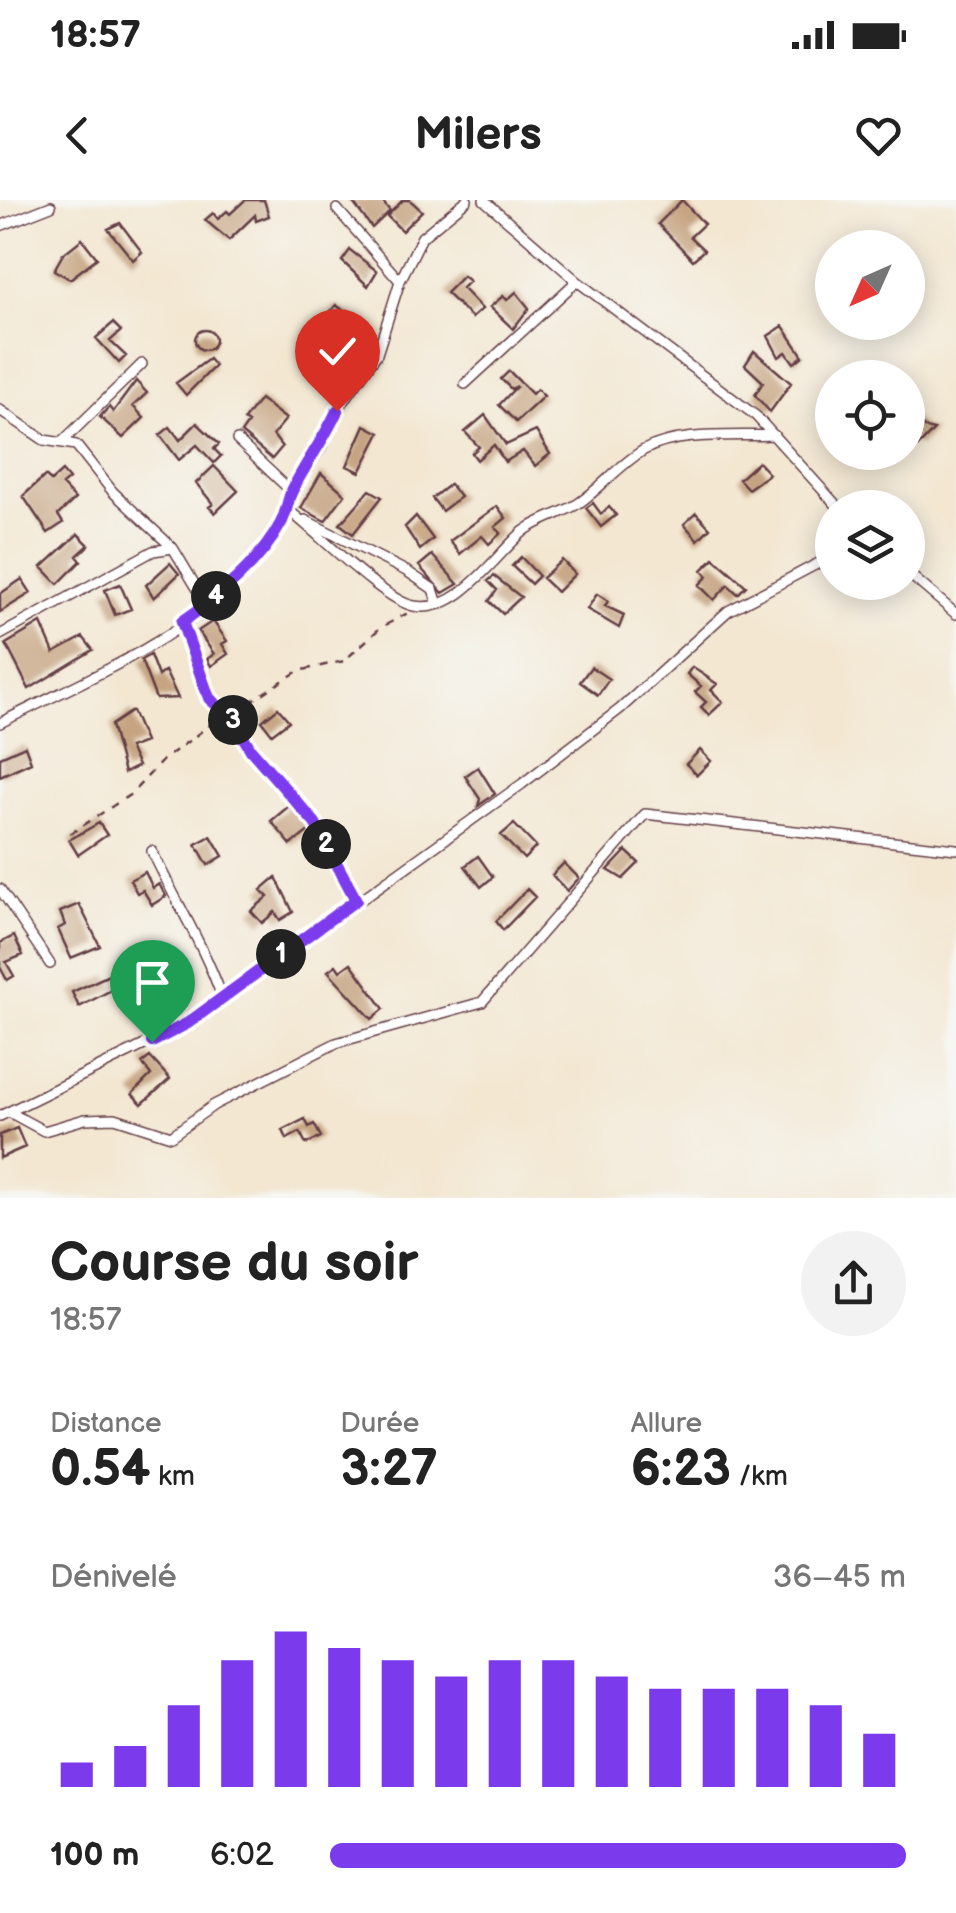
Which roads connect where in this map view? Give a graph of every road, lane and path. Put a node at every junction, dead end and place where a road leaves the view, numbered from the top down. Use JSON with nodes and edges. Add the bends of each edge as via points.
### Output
{"nodes":[{"id":1,"x":467,"y":200,"type":"edge"},
{"id":2,"x":484,"y":200,"type":"edge"},
{"id":3,"x":51,"y":206,"type":"dead end"},
{"id":4,"x":337,"y":210,"type":"dead end"},
{"id":5,"x":0,"y":226,"type":"edge"},
{"id":6,"x":400,"y":281,"type":"junction"},
{"id":7,"x":578,"y":281,"type":"junction"},
{"id":8,"x":142,"y":364,"type":"dead end"},
{"id":9,"x":465,"y":384,"type":"dead end"},
{"id":10,"x":0,"y":410,"type":"edge"},
{"id":11,"x":774,"y":435,"type":"junction"},
{"id":12,"x":237,"y":440,"type":"dead end"},
{"id":13,"x":62,"y":441,"type":"junction"},
{"id":14,"x":823,"y":490,"type":"edge"},
{"id":15,"x":292,"y":492,"type":"junction"},
{"id":16,"x":286,"y":509,"type":"junction"},
{"id":17,"x":301,"y":520,"type":"junction"},
{"id":18,"x":173,"y":548,"type":"junction"},
{"id":19,"x":815,"y":565,"type":"edge"},
{"id":20,"x":925,"y":588,"type":"edge"},
{"id":21,"x":438,"y":604,"type":"junction"},
{"id":22,"x":207,"y":605,"type":"junction"},
{"id":23,"x":422,"y":607,"type":"junction"},
{"id":24,"x":956,"y":614,"type":"edge"},
{"id":25,"x":182,"y":622,"type":"junction"},
{"id":26,"x":0,"y":635,"type":"edge"},
{"id":27,"x":229,"y":713,"type":"junction"},
{"id":28,"x":0,"y":723,"type":"edge"},
{"id":29,"x":70,"y":834,"type":"dead end"},
{"id":30,"x":956,"y":849,"type":"edge"},
{"id":31,"x":152,"y":851,"type":"dead end"},
{"id":32,"x":0,"y":889,"type":"edge"},
{"id":33,"x":356,"y":900,"type":"junction"},
{"id":34,"x":50,"y":964,"type":"dead end"},
{"id":35,"x":222,"y":997,"type":"junction"},
{"id":36,"x":4,"y":1114,"type":"edge"}],
"edges":[{"from":1,"to":6,"type":"street","via":[[422,237]]},
{"from":2,"to":7,"type":"street"},
{"from":3,"to":5,"type":"street"},
{"from":4,"to":6,"type":"street"},
{"from":6,"to":15,"type":"street","via":[[378,354]]},
{"from":7,"to":9,"type":"street"},
{"from":7,"to":11,"type":"street"},
{"from":8,"to":13,"type":"street"},
{"from":10,"to":13,"type":"street","via":[[44,440]]},
{"from":11,"to":14,"type":"street"},
{"from":11,"to":21,"type":"street","via":[[686,440],[644,450],[574,506],[524,532],[502,559]]},
{"from":12,"to":15,"type":"street"},
{"from":13,"to":18,"type":"street","via":[[76,444]]},
{"from":15,"to":16,"type":"street"},
{"from":16,"to":17,"type":"street"},
{"from":16,"to":22,"type":"street","via":[[262,550]]},
{"from":17,"to":21,"type":"street","via":[[408,572],[433,589]]},
{"from":17,"to":23,"type":"street","via":[[378,584]]},
{"from":18,"to":22,"type":"street"},
{"from":18,"to":26,"type":"street","via":[[153,551]]},
{"from":19,"to":33,"type":"street","via":[[728,611],[620,709]]},
{"from":20,"to":24,"type":"street"},
{"from":21,"to":23,"type":"street"},
{"from":22,"to":25,"type":"street"},
{"from":23,"to":27,"type":"path","via":[[380,628],[344,661],[298,672]]},
{"from":25,"to":27,"type":"street","via":[[209,698]]},
{"from":25,"to":28,"type":"street","via":[[96,678]]},
{"from":27,"to":29,"type":"path"},
{"from":27,"to":33,"type":"street","via":[[251,750],[315,823]]},
{"from":30,"to":36,"type":"street","via":[[645,814],[482,1002],[336,1043],[214,1105],[170,1136],[115,1118],[44,1131]]},
{"from":31,"to":35,"type":"street"},
{"from":32,"to":34,"type":"street"},
{"from":33,"to":35,"type":"street"},
{"from":35,"to":36,"type":"street","via":[[176,1029]]}]}
